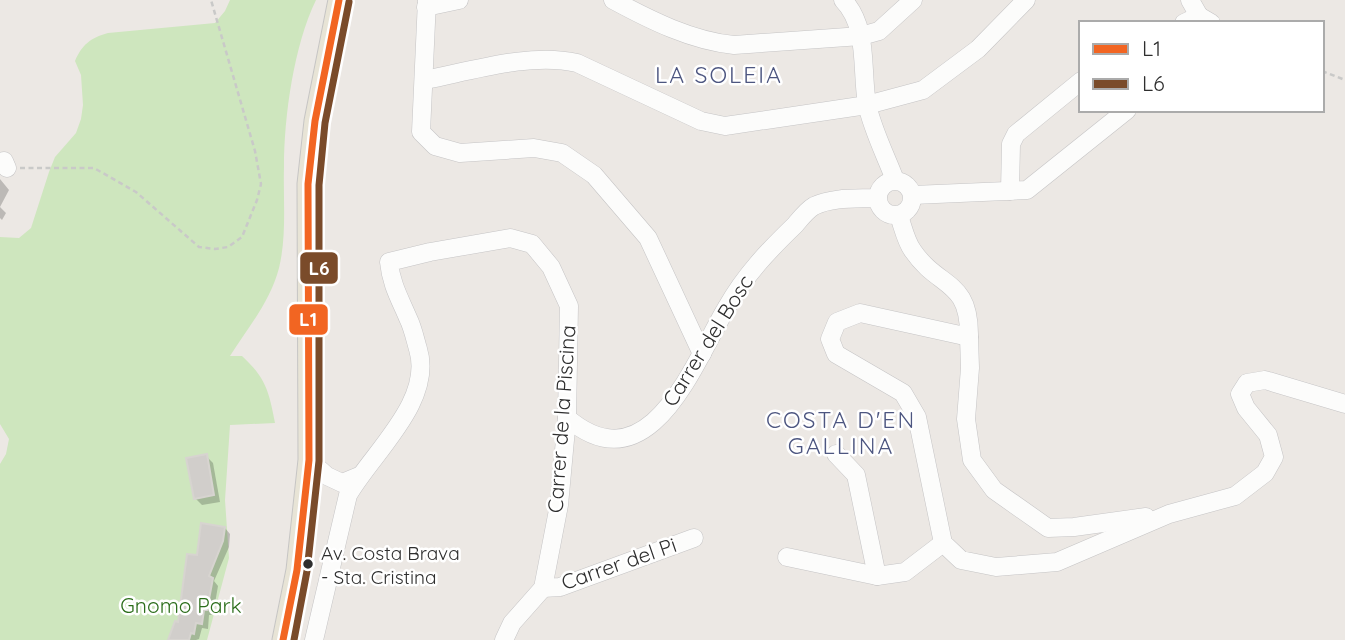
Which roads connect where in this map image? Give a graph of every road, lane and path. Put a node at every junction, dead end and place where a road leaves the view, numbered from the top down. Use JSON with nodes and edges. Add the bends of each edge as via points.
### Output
{"nodes":[{"id":1,"x":211,"y":0,"type":"edge"},
{"id":2,"x":339,"y":0,"type":"edge"},
{"id":3,"x":459,"y":0,"type":"edge"},
{"id":4,"x":613,"y":0,"type":"edge"},
{"id":5,"x":843,"y":0,"type":"edge"},
{"id":6,"x":913,"y":0,"type":"edge"},
{"id":7,"x":1026,"y":0,"type":"edge"},
{"id":8,"x":426,"y":4,"type":"edge"},
{"id":9,"x":861,"y":36,"type":"junction"},
{"id":10,"x":1324,"y":72,"type":"edge"},
{"id":11,"x":425,"y":79,"type":"junction"},
{"id":12,"x":1345,"y":80,"type":"edge"},
{"id":13,"x":1079,"y":84,"type":"edge"},
{"id":14,"x":867,"y":105,"type":"junction"},
{"id":15,"x":1124,"y":112,"type":"edge"},
{"id":16,"x":3,"y":165,"type":"edge"},
{"id":17,"x":895,"y":180,"type":"junction"},
{"id":18,"x":1010,"y":191,"type":"junction"},
{"id":19,"x":913,"y":195,"type":"junction"},
{"id":20,"x":877,"y":198,"type":"junction"},
{"id":21,"x":899,"y":216,"type":"junction"},
{"id":22,"x":969,"y":337,"type":"junction"},
{"id":23,"x":702,"y":354,"type":"junction"},
{"id":24,"x":1345,"y":404,"type":"edge"},
{"id":25,"x":567,"y":418,"type":"junction"},
{"id":26,"x":836,"y":454,"type":"dead end"},
{"id":27,"x":309,"y":460,"type":"junction"},
{"id":28,"x":359,"y":476,"type":"junction"},
{"id":29,"x":1169,"y":514,"type":"junction"},
{"id":30,"x":694,"y":538,"type":"dead end"},
{"id":31,"x":943,"y":543,"type":"junction"},
{"id":32,"x":787,"y":557,"type":"dead end"},
{"id":33,"x":877,"y":576,"type":"junction"},
{"id":34,"x":543,"y":588,"type":"junction"},
{"id":35,"x":283,"y":640,"type":"edge"},
{"id":36,"x":314,"y":640,"type":"edge"},
{"id":37,"x":505,"y":640,"type":"edge"}],
"edges":[{"from":1,"to":16,"type":"path","via":[[261,184],[242,237],[228,247],[200,247],[136,192],[94,168]]},
{"from":2,"to":27,"type":"main road","via":[[317,108],[308,184]]},
{"from":3,"to":8,"type":"street"},
{"from":4,"to":9,"type":"street","via":[[646,18],[713,43]]},
{"from":5,"to":9,"type":"street","via":[[851,8]]},
{"from":6,"to":9,"type":"street","via":[[879,31]]},
{"from":7,"to":14,"type":"street","via":[[978,49],[923,90]]},
{"from":8,"to":11,"type":"street"},
{"from":9,"to":14,"type":"street"},
{"from":10,"to":12,"type":"path"},
{"from":11,"to":14,"type":"street","via":[[557,58],[701,121],[725,126]]},
{"from":11,"to":23,"type":"street","via":[[421,132],[435,146],[460,153],[534,148],[562,153],[594,175],[648,239]]},
{"from":13,"to":18,"type":"street","via":[[1016,134],[1011,144]]},
{"from":14,"to":17,"type":"street"},
{"from":15,"to":18,"type":"street","via":[[1027,190]]},
{"from":17,"to":19,"type":"street"},
{"from":17,"to":20,"type":"street","via":[[883,185]]},
{"from":18,"to":19,"type":"street"},
{"from":19,"to":21,"type":"street","via":[[910,208]]},
{"from":20,"to":21,"type":"street","via":[[883,212]]},
{"from":20,"to":23,"type":"street","name":"Carrer del Bosc","via":[[836,200],[813,207],[748,273]]},
{"from":21,"to":22,"type":"street","via":[[912,251],[957,290],[969,317]]},
{"from":22,"to":29,"type":"street","via":[[966,419],[972,460],[994,490],[1048,528]]},
{"from":22,"to":31,"type":"street","via":[[860,313],[837,321],[830,339],[835,354],[903,393],[917,417]]},
{"from":23,"to":25,"type":"street","name":"Carrer del Bosc","via":[[676,398],[658,419],[632,436],[611,440],[580,429]]},
{"from":24,"to":29,"type":"street","via":[[1265,380],[1247,383],[1240,394],[1268,435],[1274,457],[1265,473],[1235,496]]},
{"from":25,"to":28,"type":"street","name":"Carrer de la Piscina","via":[[569,306],[551,267],[532,244],[510,238],[389,262],[390,280],[410,321],[420,356],[420,381],[410,409]]},
{"from":25,"to":34,"type":"street","name":"Carrer de la Piscina","via":[[559,505]]},
{"from":26,"to":33,"type":"street","via":[[856,474]]},
{"from":27,"to":28,"type":"street","via":[[342,483]]},
{"from":27,"to":35,"type":"main road","via":[[297,570]]},
{"from":28,"to":36,"type":"street","name":"Carrer de la Piscina","via":[[342,513]]},
{"from":29,"to":31,"type":"street","via":[[1057,562],[996,567],[961,561]]},
{"from":30,"to":34,"type":"street","name":"Carrer del Pi","via":[[560,587]]},
{"from":31,"to":33,"type":"street","via":[[905,572]]},
{"from":32,"to":33,"type":"street"},
{"from":34,"to":37,"type":"street","via":[[512,623]]}]}
